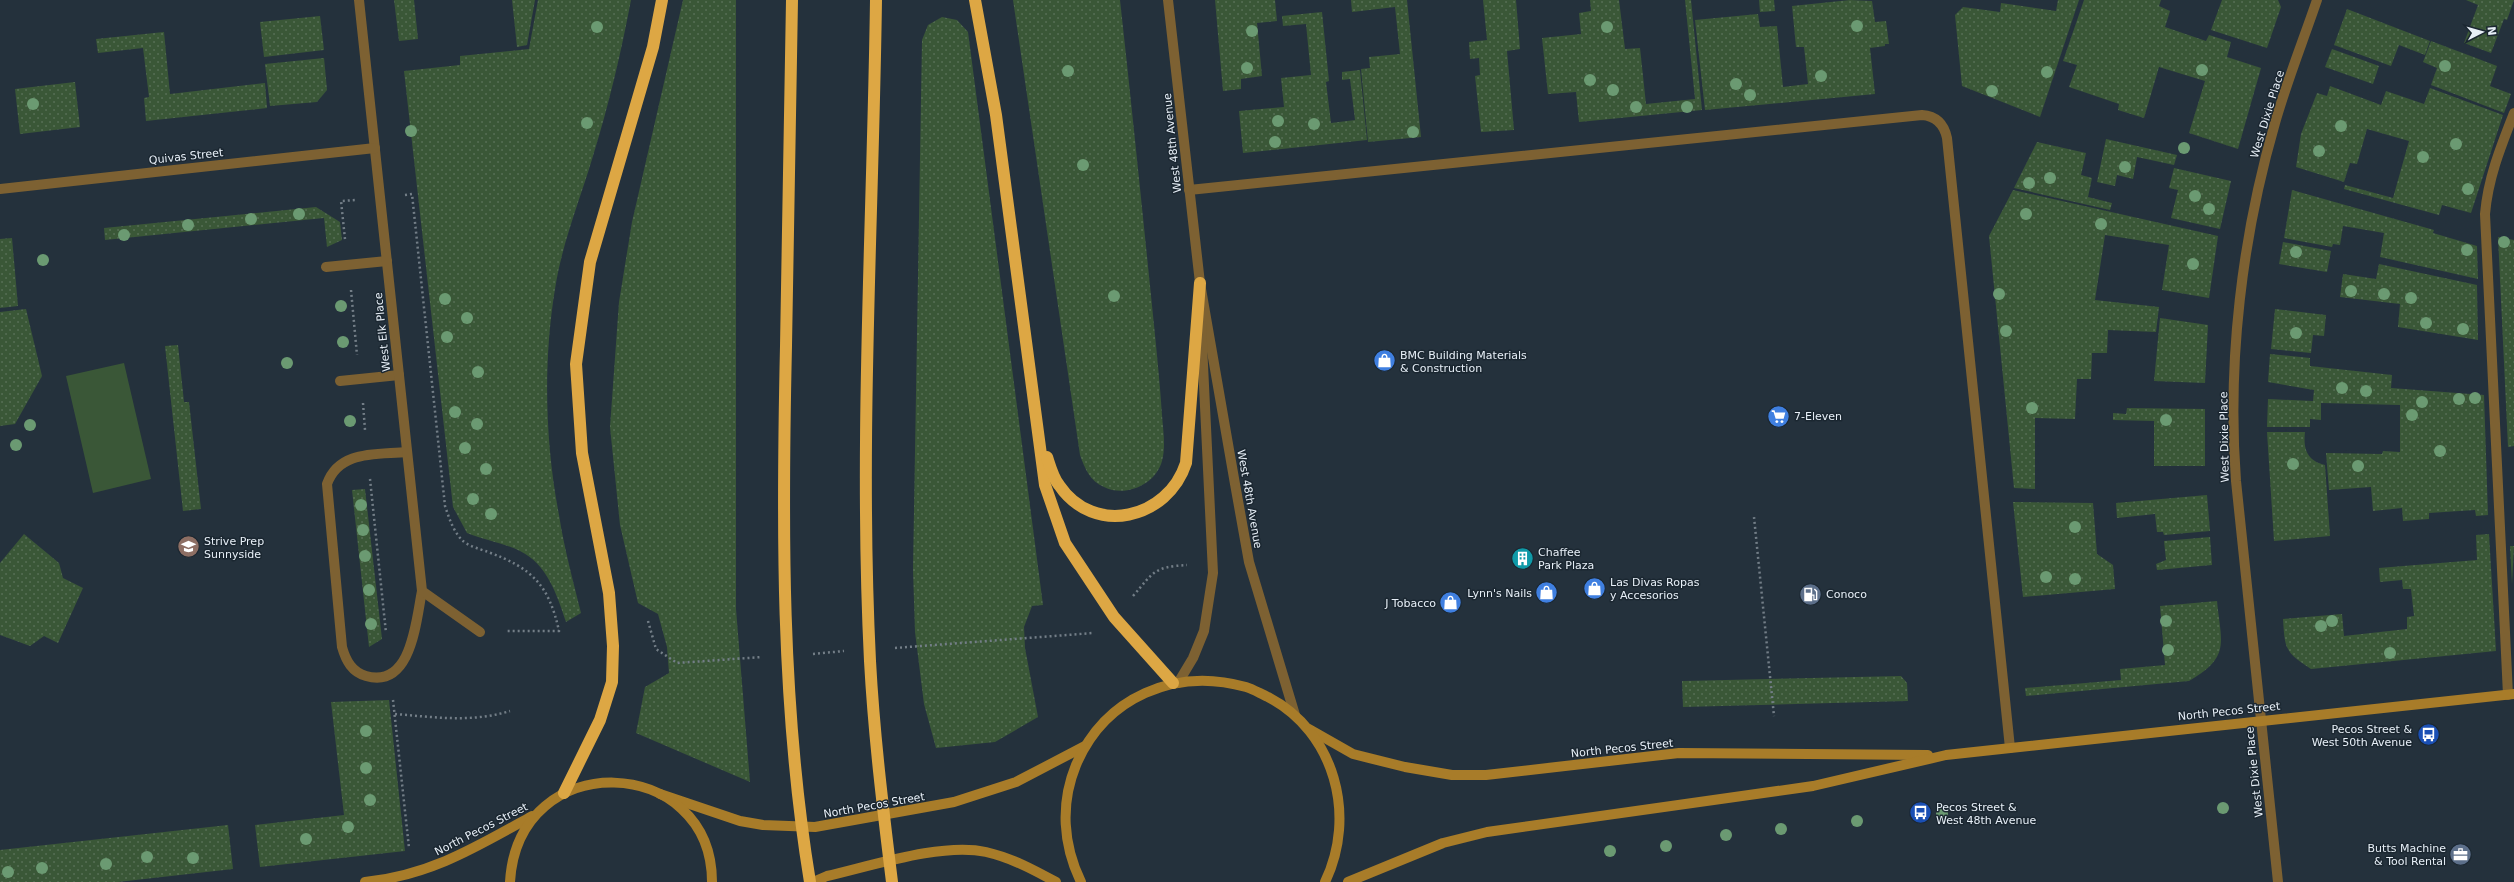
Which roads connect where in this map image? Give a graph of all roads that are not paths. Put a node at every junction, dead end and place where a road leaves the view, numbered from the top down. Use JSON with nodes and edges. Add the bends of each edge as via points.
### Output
{"nodes":[{"id":1,"x":359,"y":0,"type":"edge"},
{"id":2,"x":662,"y":0,"type":"edge"},
{"id":3,"x":792,"y":0,"type":"edge"},
{"id":4,"x":876,"y":0,"type":"edge"},
{"id":5,"x":975,"y":0,"type":"edge"},
{"id":6,"x":1168,"y":0,"type":"edge"},
{"id":7,"x":2317,"y":0,"type":"edge"},
{"id":8,"x":2514,"y":113,"type":"edge"},
{"id":9,"x":375,"y":148,"type":"junction"},
{"id":10,"x":0,"y":189,"type":"edge"},
{"id":11,"x":1189,"y":190,"type":"junction"},
{"id":12,"x":387,"y":261,"type":"junction"},
{"id":13,"x":326,"y":266,"type":"dead end"},
{"id":14,"x":1200,"y":283,"type":"junction"},
{"id":15,"x":399,"y":375,"type":"junction"},
{"id":16,"x":340,"y":382,"type":"dead end"},
{"id":17,"x":1039,"y":433,"type":"junction"},
{"id":18,"x":407,"y":452,"type":"junction"},
{"id":19,"x":422,"y":591,"type":"junction"},
{"id":20,"x":480,"y":632,"type":"road end"},
{"id":21,"x":1176,"y":683,"type":"junction"},
{"id":22,"x":2511,"y":694,"type":"edge"},
{"id":23,"x":1295,"y":715,"type":"junction"},
{"id":24,"x":2260,"y":720,"type":"junction"},
{"id":25,"x":1309,"y":730,"type":"junction"},
{"id":26,"x":1085,"y":746,"type":"junction"},
{"id":27,"x":2010,"y":748,"type":"junction"},
{"id":28,"x":1946,"y":755,"type":"junction"},
{"id":29,"x":564,"y":793,"type":"junction"},
{"id":30,"x":660,"y":794,"type":"junction"},
{"id":31,"x":537,"y":814,"type":"junction"},
{"id":32,"x":365,"y":882,"type":"edge"},
{"id":33,"x":510,"y":882,"type":"edge"},
{"id":34,"x":712,"y":882,"type":"edge"},
{"id":35,"x":812,"y":882,"type":"edge"},
{"id":36,"x":892,"y":882,"type":"edge"},
{"id":37,"x":1056,"y":882,"type":"edge"},
{"id":38,"x":1081,"y":882,"type":"edge"},
{"id":39,"x":1325,"y":882,"type":"edge"},
{"id":40,"x":1348,"y":882,"type":"edge"},
{"id":41,"x":2278,"y":882,"type":"edge"}],
"edges":[{"from":1,"to":9,"type":"street","name":"West Elk Place"},
{"from":2,"to":29,"type":"highway","via":[[653,47],[590,262],[576,364],[582,453],[609,593],[613,653],[612,682],[600,720]]},
{"from":3,"to":35,"type":"highway","via":[[783,482],[788,672],[803,838]]},
{"from":4,"to":36,"type":"highway","via":[[867,417],[867,587],[877,743]]},
{"from":5,"to":17,"type":"highway","via":[[996,115]]},
{"from":6,"to":11,"type":"street","name":"West 48th Avenue"},
{"from":7,"to":24,"type":"street","name":"West Dixie Place","via":[[2273,130],[2249,236],[2240,303],[2233,419],[2235,461]]},
{"from":8,"to":22,"type":"street","via":[[2495,162],[2487,193],[2485,214]]},
{"from":9,"to":10,"type":"street","name":"Quivas Street"},
{"from":9,"to":12,"type":"street","name":"West Elk Place"},
{"from":11,"to":14,"type":"street","name":"West 48th Avenue"},
{"from":11,"to":27,"type":"street","via":[[1922,115],[1936,119],[1942,124],[1947,138]]},
{"from":12,"to":13,"type":"street"},
{"from":12,"to":15,"type":"street","name":"West Elk Place"},
{"from":14,"to":17,"type":"highway","via":[[1186,463],[1176,486],[1162,501],[1144,511],[1125,516],[1106,516],[1088,510],[1059,486]]},
{"from":14,"to":21,"type":"street","name":"West 48th Avenue","via":[[1213,573],[1204,631],[1193,658]]},
{"from":14,"to":23,"type":"street","name":"West 48th Avenue","via":[[1249,562]]},
{"from":15,"to":16,"type":"street"},
{"from":15,"to":18,"type":"street","name":"West Elk Place"},
{"from":17,"to":21,"type":"highway","via":[[1045,485],[1065,543],[1114,617]]},
{"from":18,"to":19,"type":"street","name":"West Elk Place"},
{"from":18,"to":19,"type":"street","name":"West Elk Place","via":[[368,455],[345,460],[330,474],[327,484],[341,640],[345,658],[351,667],[372,678],[384,677],[403,664],[408,654]]},
{"from":19,"to":20,"type":"street"},
{"from":21,"to":23,"type":"main road","via":[[1210,680],[1247,687],[1281,704]]},
{"from":21,"to":26,"type":"main road","via":[[1132,699],[1106,719]]},
{"from":22,"to":24,"type":"main road","name":"North Pecos Street"},
{"from":23,"to":25,"type":"main road"},
{"from":24,"to":27,"type":"main road","name":"North Pecos Street"},
{"from":24,"to":41,"type":"street","name":"West Dixie Place"},
{"from":25,"to":28,"type":"main road","name":"North Pecos Street","via":[[1354,754],[1405,767],[1452,774],[1486,775],[1679,753]]},
{"from":25,"to":39,"type":"main road","via":[[1328,759],[1339,793],[1340,828],[1334,863]]},
{"from":26,"to":30,"type":"main road","name":"North Pecos Street","via":[[1016,782],[934,806],[815,827],[763,825]]},
{"from":26,"to":38,"type":"main road","via":[[1069,783],[1065,824],[1072,864]]},
{"from":27,"to":28,"type":"main road","name":"North Pecos Street"},
{"from":28,"to":40,"type":"main road","name":"North Pecos Street","via":[[1813,786],[1487,832],[1443,842]]},
{"from":29,"to":30,"type":"main road","via":[[579,786],[612,781],[645,787]]},
{"from":29,"to":31,"type":"main road"},
{"from":30,"to":34,"type":"main road","via":[[674,803],[697,829],[709,859]]},
{"from":31,"to":32,"type":"main road","name":"North Pecos Street","via":[[434,866],[396,879]]},
{"from":31,"to":33,"type":"main road","via":[[519,840]]},
{"from":35,"to":37,"type":"main road","via":[[827,876],[942,850],[962,849],[985,852],[1027,866]]}]}
